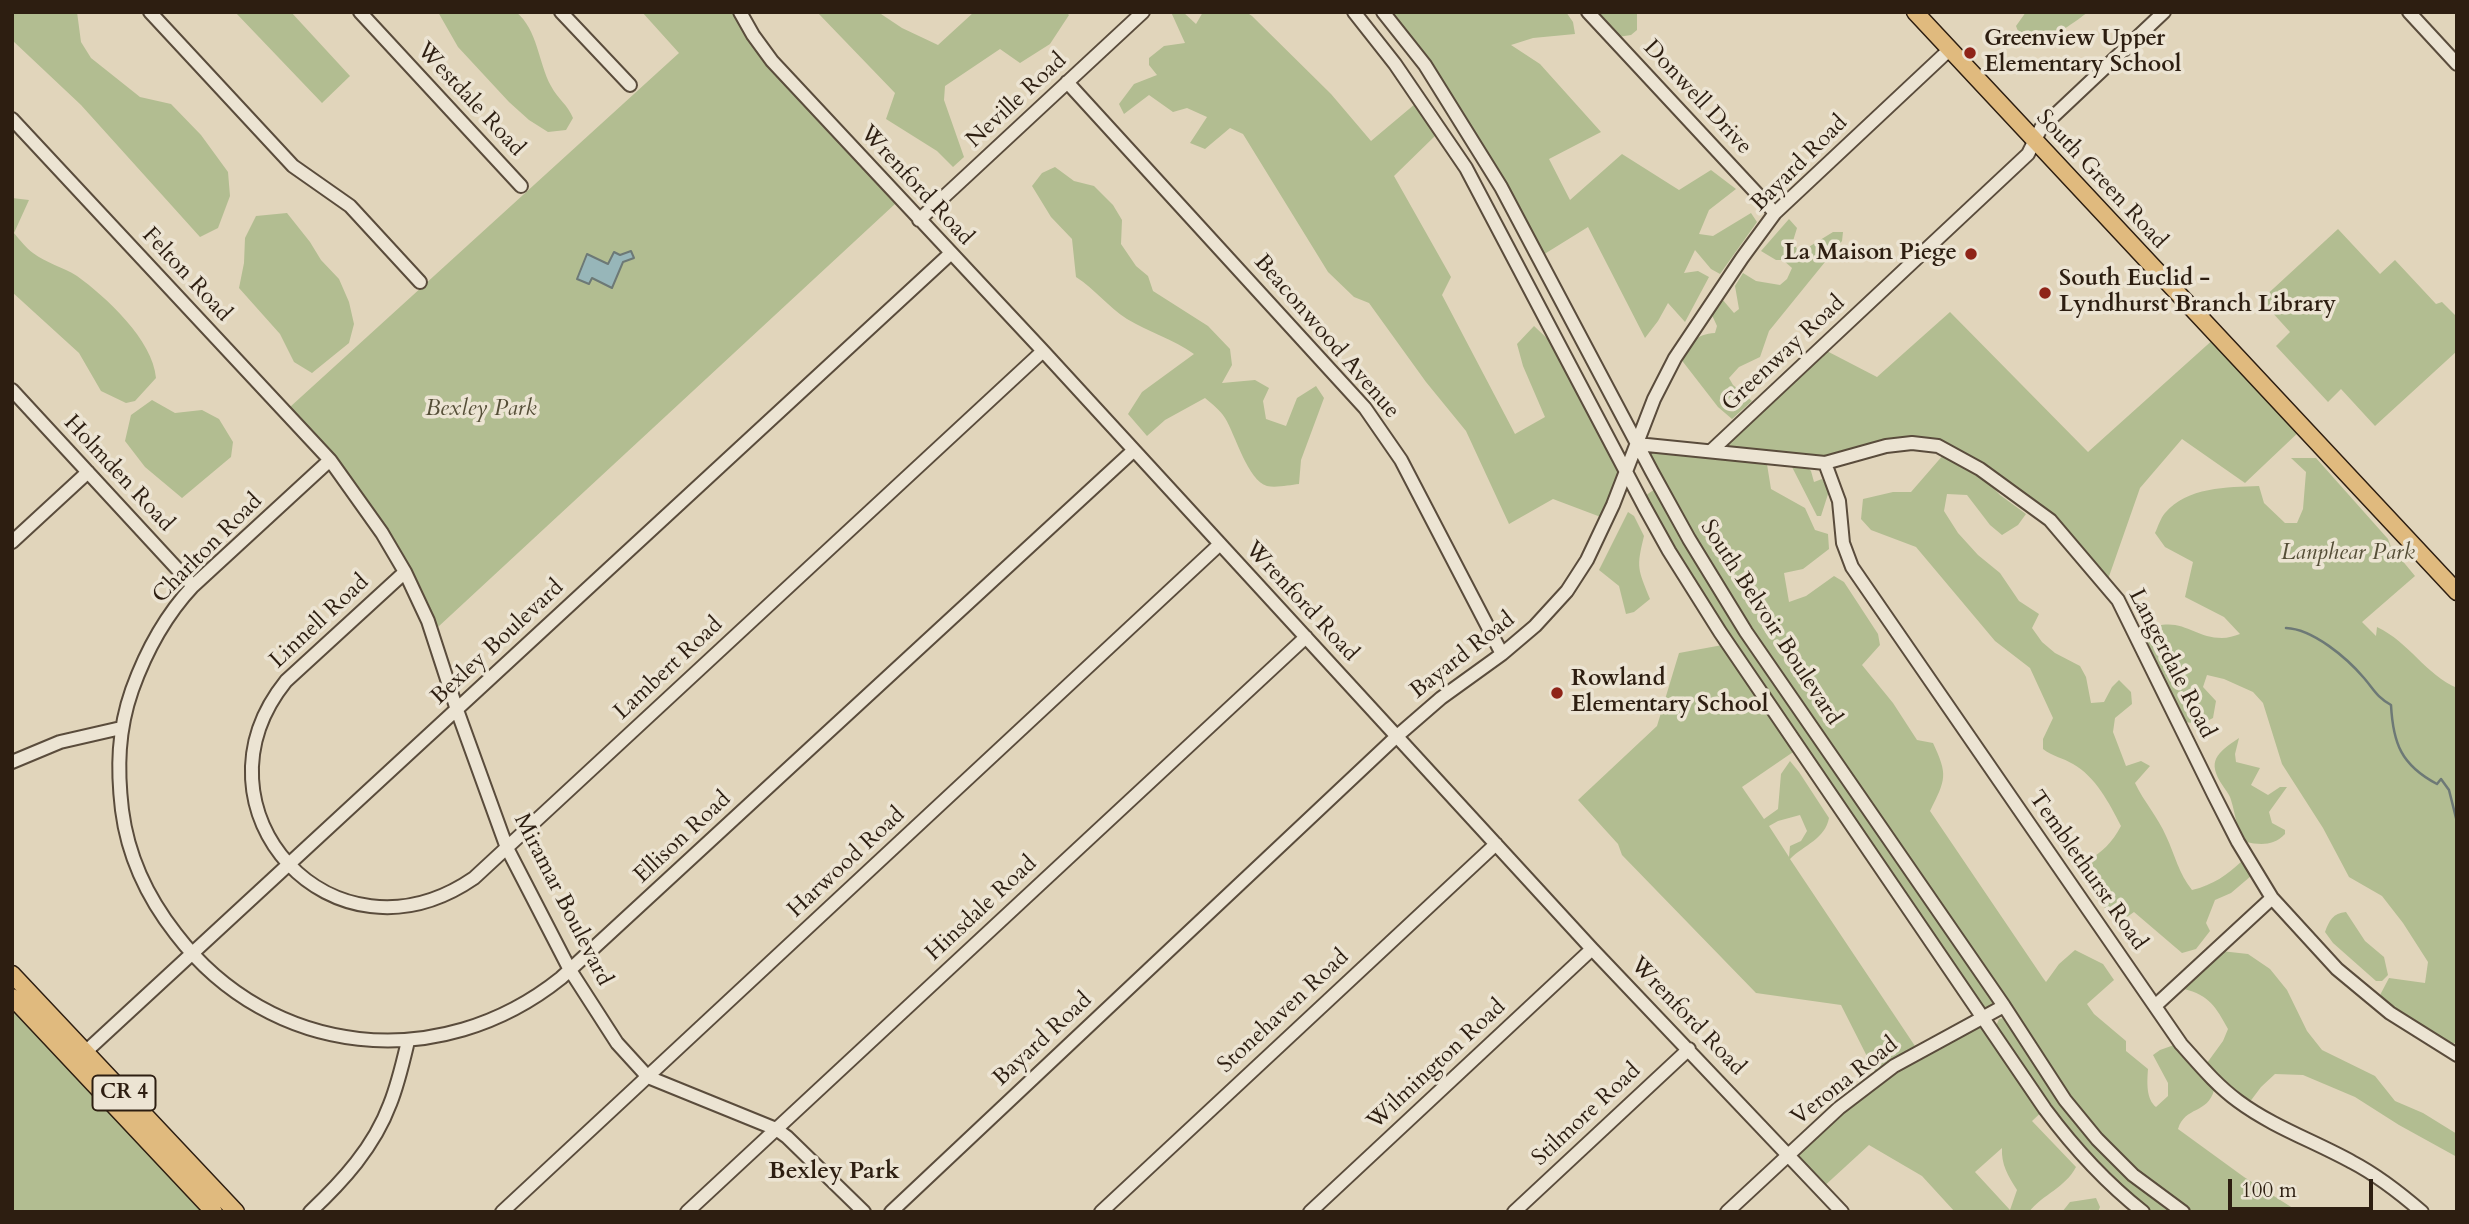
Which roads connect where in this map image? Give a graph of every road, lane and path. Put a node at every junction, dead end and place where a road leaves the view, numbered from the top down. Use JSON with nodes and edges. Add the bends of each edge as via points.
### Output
{"nodes":[{"id":1,"x":150,"y":12,"type":"edge"},
{"id":2,"x":360,"y":12,"type":"edge"},
{"id":3,"x":561,"y":12,"type":"edge"},
{"id":4,"x":740,"y":12,"type":"edge"},
{"id":5,"x":1143,"y":12,"type":"edge"},
{"id":6,"x":1354,"y":12,"type":"edge"},
{"id":7,"x":1383,"y":12,"type":"edge"},
{"id":8,"x":1588,"y":12,"type":"edge"},
{"id":9,"x":1915,"y":12,"type":"edge"},
{"id":10,"x":2164,"y":12,"type":"edge"},
{"id":11,"x":2409,"y":12,"type":"edge"},
{"id":12,"x":1950,"y":50,"type":"junction"},
{"id":13,"x":2457,"y":64,"type":"edge"},
{"id":14,"x":1067,"y":82,"type":"junction"},
{"id":15,"x":630,"y":86,"type":"dead end"},
{"id":16,"x":12,"y":120,"type":"edge"},
{"id":17,"x":2034,"y":140,"type":"junction"},
{"id":18,"x":521,"y":186,"type":"dead end"},
{"id":19,"x":1775,"y":213,"type":"junction"},
{"id":20,"x":919,"y":220,"type":"junction"},
{"id":21,"x":950,"y":254,"type":"junction"},
{"id":22,"x":420,"y":282,"type":"dead end"},
{"id":23,"x":1043,"y":351,"type":"junction"},
{"id":24,"x":12,"y":390,"type":"edge"},
{"id":25,"x":1637,"y":444,"type":"junction"},
{"id":26,"x":1133,"y":451,"type":"junction"},
{"id":27,"x":1711,"y":451,"type":"junction"},
{"id":28,"x":330,"y":460,"type":"junction"},
{"id":29,"x":1825,"y":463,"type":"junction"},
{"id":30,"x":1626,"y":470,"type":"junction"},
{"id":31,"x":88,"y":472,"type":"junction"},
{"id":32,"x":12,"y":542,"type":"edge"},
{"id":33,"x":1220,"y":544,"type":"junction"},
{"id":34,"x":405,"y":572,"type":"junction"},
{"id":35,"x":193,"y":586,"type":"junction"},
{"id":36,"x":2457,"y":592,"type":"edge"},
{"id":37,"x":1306,"y":637,"type":"junction"},
{"id":38,"x":1502,"y":654,"type":"junction"},
{"id":39,"x":457,"y":710,"type":"junction"},
{"id":40,"x":121,"y":728,"type":"junction"},
{"id":41,"x":1396,"y":737,"type":"junction"},
{"id":42,"x":12,"y":762,"type":"edge"},
{"id":43,"x":1496,"y":844,"type":"junction"},
{"id":44,"x":507,"y":848,"type":"junction"},
{"id":45,"x":288,"y":864,"type":"junction"},
{"id":46,"x":2272,"y":898,"type":"junction"},
{"id":47,"x":1592,"y":949,"type":"junction"},
{"id":48,"x":192,"y":954,"type":"junction"},
{"id":49,"x":570,"y":970,"type":"junction"},
{"id":50,"x":12,"y":974,"type":"edge"},
{"id":51,"x":12,"y":997,"type":"edge"},
{"id":52,"x":2004,"y":1006,"type":"junction"},
{"id":53,"x":2155,"y":1006,"type":"junction"},
{"id":54,"x":1982,"y":1017,"type":"junction"},
{"id":55,"x":408,"y":1041,"type":"junction"},
{"id":56,"x":1689,"y":1049,"type":"junction"},
{"id":57,"x":2457,"y":1055,"type":"edge"},
{"id":58,"x":80,"y":1057,"type":"junction"},
{"id":59,"x":648,"y":1077,"type":"junction"},
{"id":60,"x":776,"y":1129,"type":"junction"},
{"id":61,"x":1788,"y":1155,"type":"junction"},
{"id":62,"x":214,"y":1212,"type":"edge"},
{"id":63,"x":236,"y":1212,"type":"edge"},
{"id":64,"x":310,"y":1212,"type":"edge"},
{"id":65,"x":502,"y":1212,"type":"edge"},
{"id":66,"x":687,"y":1212,"type":"edge"},
{"id":67,"x":864,"y":1212,"type":"edge"},
{"id":68,"x":891,"y":1212,"type":"edge"},
{"id":69,"x":1101,"y":1212,"type":"edge"},
{"id":70,"x":1310,"y":1212,"type":"edge"},
{"id":71,"x":1514,"y":1212,"type":"edge"},
{"id":72,"x":1727,"y":1212,"type":"edge"},
{"id":73,"x":1842,"y":1212,"type":"edge"},
{"id":74,"x":2144,"y":1212,"type":"edge"},
{"id":75,"x":2183,"y":1212,"type":"edge"},
{"id":76,"x":2422,"y":1212,"type":"edge"}],
"edges":[{"from":1,"to":22,"type":"street","via":[[293,166],[350,206]]},
{"from":2,"to":18,"type":"street","name":"Westdale Road"},
{"from":3,"to":15,"type":"street"},
{"from":4,"to":20,"type":"street","name":"Wrenford Road","via":[[772,61]]},
{"from":5,"to":14,"type":"street","name":"Neville Road"},
{"from":6,"to":30,"type":"street","name":"South Belvoir Boulevard","via":[[1466,168]]},
{"from":7,"to":25,"type":"street","name":"South Belvoir Boulevard","via":[[1425,65],[1501,187]]},
{"from":8,"to":19,"type":"street","name":"Donwell Drive"},
{"from":9,"to":12,"type":"main road","name":"South Green Road"},
{"from":10,"to":17,"type":"street","name":"Greenway Road","via":[[2041,128]]},
{"from":11,"to":13,"type":"street"},
{"from":12,"to":17,"type":"main road","name":"South Green Road"},
{"from":12,"to":19,"type":"street","name":"Bayard Road"},
{"from":14,"to":20,"type":"street","name":"Neville Road"},
{"from":14,"to":38,"type":"street","name":"Beaconwood Avenue","via":[[1366,408],[1401,460]]},
{"from":16,"to":28,"type":"street","name":"Felton Road"},
{"from":17,"to":27,"type":"street","name":"Greenway Road","via":[[2028,154]]},
{"from":17,"to":36,"type":"main road","name":"South Green Road"},
{"from":19,"to":25,"type":"street","name":"Bayard Road","via":[[1675,358]]},
{"from":20,"to":21,"type":"street","name":"Wrenford Road"},
{"from":21,"to":23,"type":"street","name":"Wrenford Road"},
{"from":21,"to":39,"type":"street","name":"Bexley Boulevard"},
{"from":23,"to":26,"type":"street","name":"Wrenford Road"},
{"from":23,"to":44,"type":"street","name":"Lambert Road"},
{"from":24,"to":31,"type":"street","name":"Holmden Road"},
{"from":25,"to":27,"type":"street","name":"Langerdale Road"},
{"from":25,"to":30,"type":"street","name":"Bayard Road"},
{"from":25,"to":52,"type":"street","name":"South Belvoir Boulevard","via":[[1746,632]]},
{"from":26,"to":33,"type":"street","name":"Wrenford Road"},
{"from":26,"to":49,"type":"street","name":"Ellison Road"},
{"from":27,"to":29,"type":"street","name":"Langerdale Road"},
{"from":28,"to":34,"type":"street","name":"Miramar Boulevard"},
{"from":28,"to":35,"type":"street","name":"Charlton Road"},
{"from":29,"to":46,"type":"street","name":"Langerdale Road","via":[[1886,446],[1938,446],[1980,469],[2050,520],[2118,600],[2238,842]]},
{"from":29,"to":53,"type":"street","name":"Temblethurst Road","via":[[1839,500],[1843,543],[1852,566]]},
{"from":30,"to":38,"type":"street","name":"Bayard Road","via":[[1587,560],[1567,591]]},
{"from":30,"to":54,"type":"street","name":"South Belvoir Boulevard","via":[[1713,622]]},
{"from":31,"to":32,"type":"street"},
{"from":31,"to":35,"type":"street","name":"Holmden Road"},
{"from":33,"to":37,"type":"street","name":"Wrenford Road"},
{"from":33,"to":59,"type":"street","name":"Harwood Road"},
{"from":34,"to":39,"type":"street","name":"Miramar Boulevard","via":[[428,621]]},
{"from":34,"to":45,"type":"street","name":"Linnell Road","via":[[286,681],[260,725],[252,775],[257,804],[267,834]]},
{"from":35,"to":40,"type":"street","name":"Charlton Road","via":[[156,635]]},
{"from":37,"to":41,"type":"street","name":"Wrenford Road"},
{"from":37,"to":60,"type":"street","name":"Hinsdale Road"},
{"from":38,"to":41,"type":"street","name":"Bayard Road"},
{"from":39,"to":44,"type":"street","name":"Miramar Boulevard"},
{"from":39,"to":45,"type":"street","name":"Bexley Boulevard"},
{"from":40,"to":42,"type":"street","via":[[60,742]]},
{"from":40,"to":48,"type":"street","name":"Charlton Road","via":[[118,757],[128,843],[152,901]]},
{"from":41,"to":43,"type":"street","name":"Wrenford Road"},
{"from":41,"to":68,"type":"street","name":"Bayard Road"},
{"from":43,"to":47,"type":"street","name":"Wrenford Road"},
{"from":43,"to":69,"type":"street","name":"Stonehaven Road"},
{"from":44,"to":45,"type":"street","name":"Lambert Road","via":[[460,888],[407,907],[374,908],[342,899],[316,887]]},
{"from":44,"to":49,"type":"street","name":"Miramar Boulevard"},
{"from":45,"to":48,"type":"street","name":"Bexley Boulevard"},
{"from":46,"to":53,"type":"street"},
{"from":46,"to":57,"type":"street","name":"Langerdale Road","via":[[2337,969],[2390,1013]]},
{"from":47,"to":56,"type":"street","name":"Wrenford Road"},
{"from":47,"to":70,"type":"street","name":"Wilmington Road"},
{"from":48,"to":55,"type":"street","name":"Ellison Road","via":[[249,1002],[304,1028],[358,1039]]},
{"from":48,"to":58,"type":"street","name":"Bexley Boulevard"},
{"from":49,"to":55,"type":"street","name":"Ellison Road","via":[[540,994],[496,1018],[453,1033]]},
{"from":49,"to":59,"type":"street","name":"Miramar Boulevard","via":[[617,1043]]},
{"from":50,"to":58,"type":"main road","number":"CR 4"},
{"from":51,"to":58,"type":"main road","number":"CR 4"},
{"from":52,"to":54,"type":"street","name":"Verona Road"},
{"from":52,"to":75,"type":"street","name":"South Belvoir Boulevard","via":[[2065,1100],[2097,1139],[2133,1175]]},
{"from":53,"to":76,"type":"street","name":"Temblethurst Road","via":[[2181,1044],[2238,1101],[2352,1161]]},
{"from":54,"to":61,"type":"street","name":"Verona Road","via":[[1894,1066]]},
{"from":54,"to":74,"type":"street","name":"South Belvoir Boulevard","via":[[2078,1152]]},
{"from":55,"to":64,"type":"street","via":[[390,1105],[373,1139],[337,1187]]},
{"from":56,"to":61,"type":"street","name":"Wrenford Road"},
{"from":56,"to":71,"type":"street","name":"Stilmore Road"},
{"from":58,"to":62,"type":"main road","number":"CR 4"},
{"from":58,"to":63,"type":"main road","number":"CR 4"},
{"from":59,"to":60,"type":"street","name":"Miramar Boulevard"},
{"from":59,"to":65,"type":"street","name":"Harwood Road"},
{"from":60,"to":66,"type":"street","name":"Hinsdale Road"},
{"from":60,"to":67,"type":"street","name":"Miramar Boulevard","via":[[794,1141]]},
{"from":61,"to":72,"type":"street","name":"Verona Road"},
{"from":61,"to":73,"type":"street","name":"Wrenford Road"}]}
